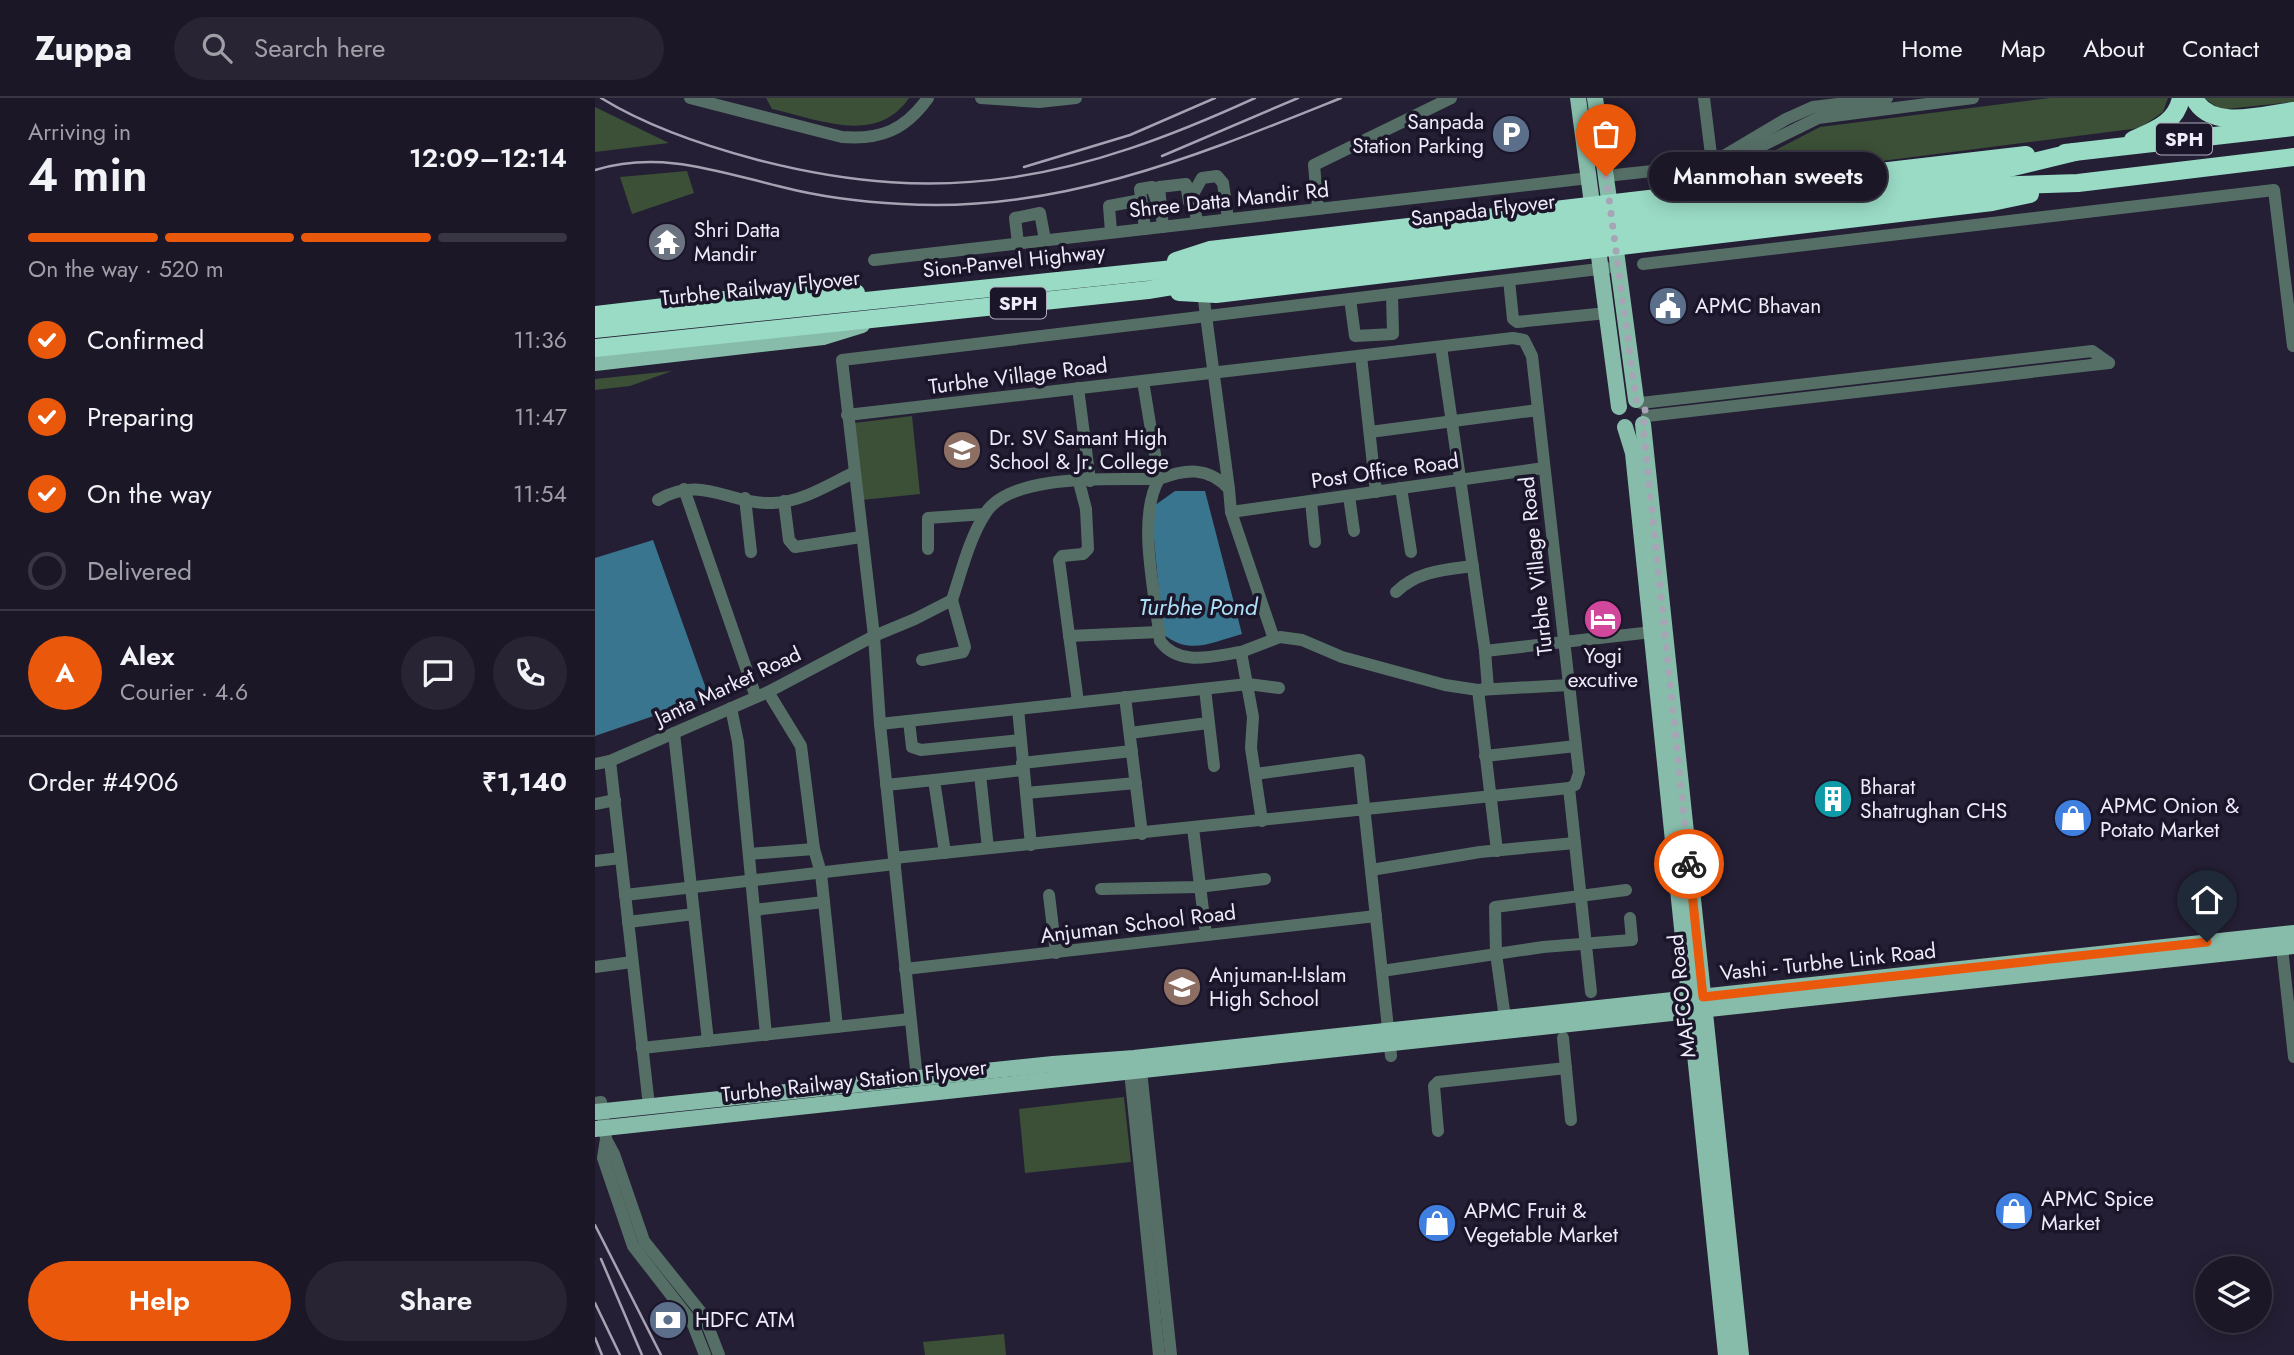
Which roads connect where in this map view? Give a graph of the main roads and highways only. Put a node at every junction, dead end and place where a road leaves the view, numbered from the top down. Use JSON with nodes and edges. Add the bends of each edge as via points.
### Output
{"nodes":[{"id":1,"x":1578,"y":98,"type":"edge"},
{"id":2,"x":1595,"y":98,"type":"edge"},
{"id":3,"x":2181,"y":98,"type":"edge"},
{"id":4,"x":2194,"y":98,"type":"edge"},
{"id":5,"x":2294,"y":111,"type":"edge"},
{"id":6,"x":2294,"y":127,"type":"edge"},
{"id":7,"x":2117,"y":147,"type":"junction"},
{"id":8,"x":2075,"y":152,"type":"junction"},
{"id":9,"x":2294,"y":157,"type":"edge"},
{"id":10,"x":2266,"y":161,"type":"junction"},
{"id":11,"x":2294,"y":164,"type":"edge"},
{"id":12,"x":1989,"y":180,"type":"junction"},
{"id":13,"x":2078,"y":183,"type":"junction"},
{"id":14,"x":1678,"y":195,"type":"junction"},
{"id":15,"x":1601,"y":204,"type":"junction"},
{"id":16,"x":1683,"y":238,"type":"junction"},
{"id":17,"x":1607,"y":247,"type":"junction"},
{"id":18,"x":1146,"y":271,"type":"junction"},
{"id":19,"x":1210,"y":279,"type":"junction"},
{"id":20,"x":887,"y":297,"type":"junction"},
{"id":21,"x":854,"y":301,"type":"junction"},
{"id":22,"x":595,"y":314,"type":"edge"},
{"id":23,"x":889,"y":316,"type":"junction"},
{"id":24,"x":595,"y":329,"type":"edge"},
{"id":25,"x":595,"y":337,"type":"edge"},
{"id":26,"x":595,"y":348,"type":"edge"},
{"id":27,"x":595,"y":363,"type":"edge"},
{"id":28,"x":1619,"y":407,"type":"junction"},
{"id":29,"x":1641,"y":411,"type":"junction"},
{"id":30,"x":1625,"y":427,"type":"junction"},
{"id":31,"x":1657,"y":625,"type":"junction"},
{"id":32,"x":2291,"y":942,"type":"edge"},
{"id":33,"x":1697,"y":1003,"type":"junction"},
{"id":34,"x":1389,"y":1043,"type":"junction"},
{"id":35,"x":1129,"y":1064,"type":"junction"},
{"id":36,"x":597,"y":1105,"type":"edge"},
{"id":37,"x":603,"y":1133,"type":"edge"},
{"id":38,"x":1726,"y":1355,"type":"edge"},
{"id":39,"x":1741,"y":1355,"type":"edge"}],
"edges":[{"from":1,"to":15,"type":"main road","name":"MAFCO Road","via":[[1589,178]]},
{"from":2,"to":15,"type":"main road","name":"MAFCO Road","via":[[1606,176]]},
{"from":3,"to":7,"type":"highway","via":[[2165,124]]},
{"from":4,"to":5,"type":"highway","via":[[2204,111],[2225,118]]},
{"from":6,"to":7,"type":"highway","number":"SPH"},
{"from":7,"to":8,"type":"highway","number":"SPH"},
{"from":8,"to":12,"type":"highway","name":"Sanpada Flyover","number":"SPH"},
{"from":8,"to":14,"type":"highway","via":[[1985,158]]},
{"from":9,"to":10,"type":"highway","number":"SPH"},
{"from":10,"to":11,"type":"highway"},
{"from":10,"to":13,"type":"highway","number":"SPH"},
{"from":12,"to":13,"type":"highway","name":"Sanpada Flyover","number":"SPH"},
{"from":12,"to":19,"type":"highway","name":"Sanpada Flyover","number":"SPH"},
{"from":13,"to":16,"type":"highway","via":[[1992,202]]},
{"from":14,"to":15,"type":"highway"},
{"from":14,"to":16,"type":"highway"},
{"from":15,"to":17,"type":"main road","name":"MAFCO Road"},
{"from":15,"to":18,"type":"highway","via":[[1210,250]]},
{"from":16,"to":17,"type":"highway"},
{"from":17,"to":19,"type":"highway"},
{"from":17,"to":28,"type":"main road","name":"MAFCO Road","via":[[1601,269]]},
{"from":17,"to":29,"type":"main road","name":"MAFCO Road","via":[[1618,267]]},
{"from":18,"to":19,"type":"highway","name":"Sanpada Flyover","number":"SPH"},
{"from":18,"to":20,"type":"highway","name":"Sion-Panvel Highway","number":"SPH"},
{"from":19,"to":23,"type":"highway","name":"Sion-Panvel Highway","number":"SPH","via":[[1148,290]]},
{"from":20,"to":21,"type":"highway","name":"Turbhe Railway Flyover","number":"SPH"},
{"from":20,"to":22,"type":"highway","name":"Turbhe Railway Flyover","via":[[817,289]]},
{"from":21,"to":24,"type":"highway","name":"Turbhe Railway Flyover","number":"SPH"},
{"from":21,"to":25,"type":"highway","via":[[833,312]]},
{"from":23,"to":26,"type":"highway","name":"Turbhe Railway Flyover","number":"SPH"},
{"from":23,"to":27,"type":"main road","via":[[823,337]]},
{"from":28,"to":29,"type":"main road","via":[[1626,401]]},
{"from":28,"to":30,"type":"main road","via":[[1617,416]]},
{"from":29,"to":30,"type":"main road","via":[[1634,429]]},
{"from":29,"to":31,"type":"main road","name":"MAFCO Road"},
{"from":30,"to":31,"type":"main road","name":"MAFCO Road","via":[[1633,453]]},
{"from":31,"to":33,"type":"main road","name":"MAFCO Road"},
{"from":32,"to":33,"type":"main road","name":"Vashi - Turbhe Link Road"},
{"from":33,"to":34,"type":"main road","name":"Vashi - Turbhe Link Road"},
{"from":33,"to":34,"type":"main road","name":"Vashi - Turbhe Link Road","via":[[1505,1018]]},
{"from":33,"to":38,"type":"main road","name":"MAFCO Road"},
{"from":33,"to":39,"type":"main road","name":"MAFCO Road"},
{"from":34,"to":35,"type":"main road","name":"Vashi - Turbhe Link Road"},
{"from":35,"to":36,"type":"main road","name":"Turbhe Railway Station Flyover","via":[[1053,1064]]},
{"from":35,"to":36,"type":"main road","via":[[1052,1054]]},
{"from":35,"to":37,"type":"main road","name":"Turbhe Railway Station Flyover","via":[[1055,1081]]},
{"from":35,"to":37,"type":"main road","via":[[1057,1091]]}]}
